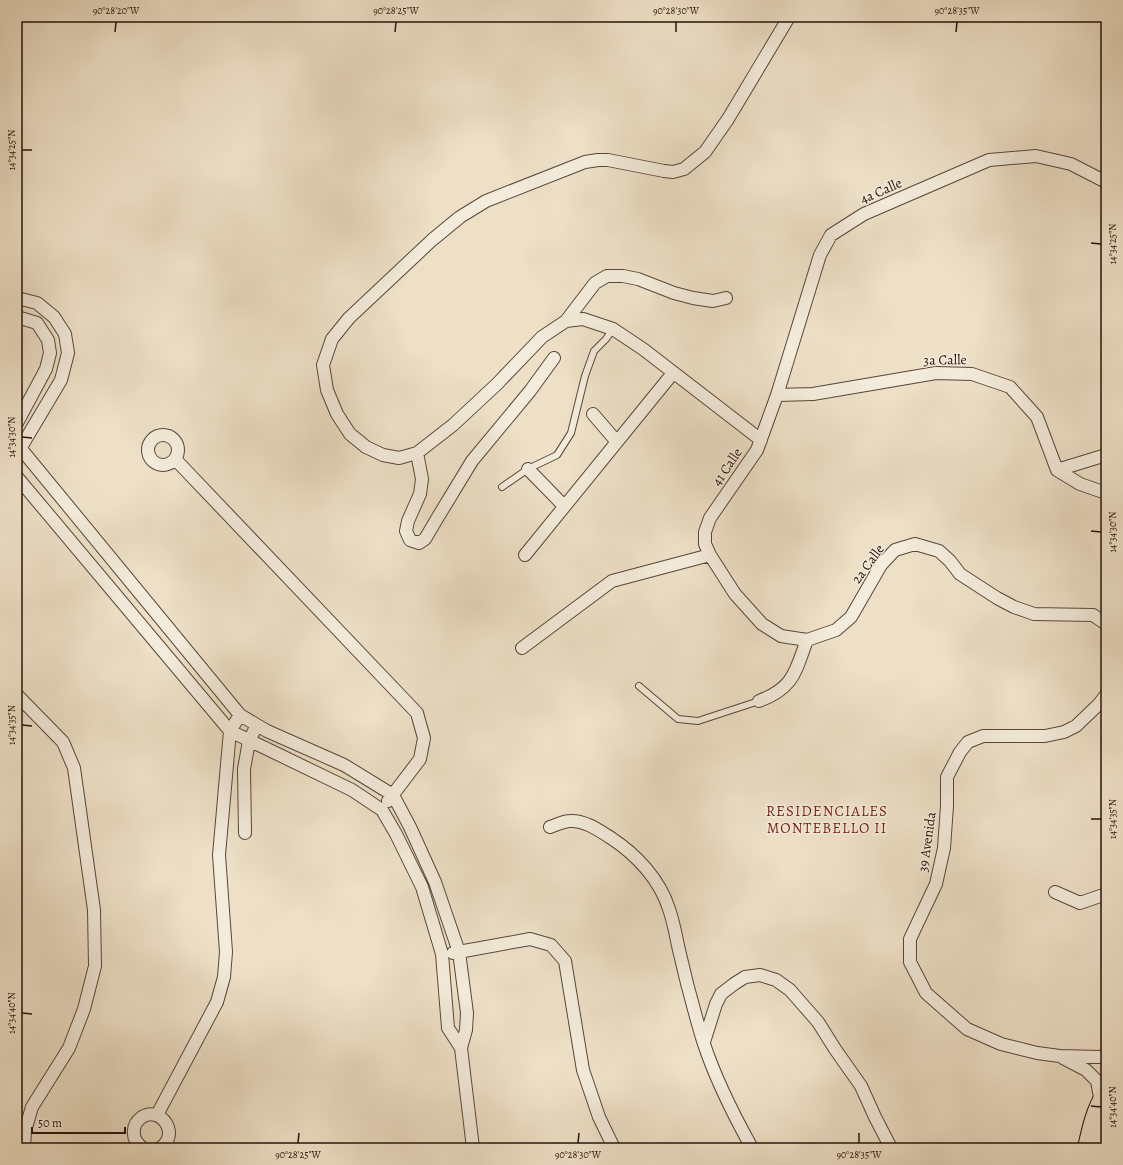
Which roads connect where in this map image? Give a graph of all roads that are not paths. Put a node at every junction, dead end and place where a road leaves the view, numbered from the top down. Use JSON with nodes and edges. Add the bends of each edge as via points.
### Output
{"nodes":[{"id":1,"x":789,"y":17,"type":"edge"},
{"id":2,"x":1106,"y":182,"type":"edge"},
{"id":3,"x":726,"y":298,"type":"dead end"},
{"id":4,"x":17,"y":299,"type":"edge"},
{"id":5,"x":17,"y":317,"type":"edge"},
{"id":6,"x":566,"y":321,"type":"junction"},
{"id":7,"x":613,"y":329,"type":"junction"},
{"id":8,"x":554,"y":358,"type":"dead end"},
{"id":9,"x":673,"y":373,"type":"junction"},
{"id":10,"x":777,"y":395,"type":"junction"},
{"id":11,"x":593,"y":414,"type":"dead end"},
{"id":12,"x":17,"y":422,"type":"edge"},
{"id":13,"x":761,"y":440,"type":"junction"},
{"id":14,"x":617,"y":442,"type":"junction"},
{"id":15,"x":18,"y":449,"type":"edge"},
{"id":16,"x":417,"y":453,"type":"junction"},
{"id":17,"x":1106,"y":455,"type":"edge"},
{"id":18,"x":175,"y":459,"type":"dead end"},
{"id":19,"x":528,"y":469,"type":"junction"},
{"id":20,"x":1057,"y":470,"type":"junction"},
{"id":21,"x":17,"y":477,"type":"edge"},
{"id":22,"x":502,"y":486,"type":"dead end"},
{"id":23,"x":1106,"y":491,"type":"edge"},
{"id":24,"x":564,"y":506,"type":"junction"},
{"id":25,"x":525,"y":555,"type":"dead end"},
{"id":26,"x":710,"y":555,"type":"junction"},
{"id":27,"x":1106,"y":624,"type":"edge"},
{"id":28,"x":806,"y":640,"type":"junction"},
{"id":29,"x":522,"y":648,"type":"dead end"},
{"id":30,"x":639,"y":686,"type":"dead end"},
{"id":31,"x":17,"y":695,"type":"edge"},
{"id":32,"x":1106,"y":695,"type":"edge"},
{"id":33,"x":759,"y":701,"type":"joint"},
{"id":34,"x":240,"y":715,"type":"junction"},
{"id":35,"x":257,"y":725,"type":"junction"},
{"id":36,"x":230,"y":731,"type":"junction"},
{"id":37,"x":249,"y":741,"type":"junction"},
{"id":38,"x":393,"y":795,"type":"junction"},
{"id":39,"x":382,"y":810,"type":"junction"},
{"id":40,"x":550,"y":827,"type":"dead end"},
{"id":41,"x":245,"y":833,"type":"dead end"},
{"id":42,"x":1055,"y":892,"type":"dead end"},
{"id":43,"x":1106,"y":894,"type":"edge"},
{"id":44,"x":460,"y":952,"type":"junction"},
{"id":45,"x":442,"y":954,"type":"junction"},
{"id":46,"x":704,"y":1042,"type":"junction"},
{"id":47,"x":461,"y":1048,"type":"junction"},
{"id":48,"x":1060,"y":1056,"type":"junction"},
{"id":49,"x":1106,"y":1056,"type":"edge"},
{"id":50,"x":1104,"y":1099,"type":"edge"},
{"id":51,"x":157,"y":1115,"type":"junction"},
{"id":52,"x":1106,"y":1144,"type":"edge"},
{"id":53,"x":24,"y":1148,"type":"edge"},
{"id":54,"x":144,"y":1148,"type":"edge"},
{"id":55,"x":160,"y":1148,"type":"edge"},
{"id":56,"x":473,"y":1148,"type":"edge"},
{"id":57,"x":614,"y":1148,"type":"edge"},
{"id":58,"x":752,"y":1148,"type":"edge"},
{"id":59,"x":891,"y":1148,"type":"edge"},
{"id":60,"x":1088,"y":1148,"type":"edge"},
{"id":61,"x":1105,"y":1148,"type":"edge"}],
"edges":[{"from":1,"to":16,"type":"street","via":[[728,119],[705,152],[684,169],[664,172],[608,160],[585,162],[486,201],[432,240],[349,318],[332,339],[323,365],[327,390],[337,414],[350,434],[366,447],[383,455],[399,458]]},
{"from":2,"to":10,"type":"street","name":"4a Calle","via":[[1071,164],[1036,156],[989,160],[864,214],[831,235],[820,255]]},
{"from":3,"to":6,"type":"street","via":[[713,301],[693,298],[638,279],[607,276],[595,283]]},
{"from":4,"to":15,"type":"street","via":[[37,303],[54,317],[64,334],[68,353],[61,380]]},
{"from":5,"to":12,"type":"street","via":[[37,323],[48,340],[50,353],[46,369]]},
{"from":6,"to":7,"type":"street","via":[[583,319]]},
{"from":6,"to":16,"type":"street","via":[[542,337],[454,425]]},
{"from":7,"to":9,"type":"street"},
{"from":7,"to":19,"type":"lane","via":[[594,351],[571,433],[557,455]]},
{"from":8,"to":16,"type":"street","via":[[472,461],[425,539],[419,543],[410,540],[406,531],[420,494],[422,479]]},
{"from":9,"to":13,"type":"street"},
{"from":9,"to":14,"type":"street"},
{"from":10,"to":13,"type":"street","name":"41 Calle"},
{"from":10,"to":20,"type":"street","name":"3a Calle","via":[[813,394],[936,373],[972,374],[1010,387],[1037,417]]},
{"from":11,"to":14,"type":"street"},
{"from":13,"to":26,"type":"street","name":"41 Calle","via":[[757,450],[710,518],[705,532],[705,544]]},
{"from":14,"to":24,"type":"street"},
{"from":15,"to":34,"type":"street"},
{"from":17,"to":20,"type":"street"},
{"from":18,"to":38,"type":"street","via":[[417,714],[424,738],[420,759]]},
{"from":19,"to":22,"type":"lane"},
{"from":19,"to":24,"type":"street"},
{"from":20,"to":23,"type":"street","via":[[1080,484]]},
{"from":21,"to":36,"type":"street"},
{"from":24,"to":25,"type":"street"},
{"from":26,"to":28,"type":"street","name":"2a Calle","via":[[735,594],[762,624],[781,636]]},
{"from":26,"to":29,"type":"street","via":[[612,581]]},
{"from":27,"to":28,"type":"street","name":"2a Calle","via":[[1093,615],[1034,614],[1014,607],[960,574],[950,560],[939,551],[915,544],[895,550],[882,565],[851,617],[836,630]]},
{"from":28,"to":33,"type":"street","via":[[796,670],[787,685],[773,696]]},
{"from":30,"to":33,"type":"lane","via":[[678,719],[698,721]]},
{"from":31,"to":53,"type":"street","via":[[63,742],[74,768],[94,910],[95,966],[84,1009],[69,1048],[32,1107],[25,1131]]},
{"from":32,"to":48,"type":"street","name":"39 Avenida","via":[[1076,726],[1064,732],[1045,736],[983,736],[968,742],[947,777],[944,848],[936,884],[910,939],[910,962],[926,993],[968,1029],[1001,1044]]},
{"from":34,"to":35,"type":"street"},
{"from":34,"to":36,"type":"street"},
{"from":35,"to":37,"type":"street"},
{"from":35,"to":38,"type":"street","via":[[344,765]]},
{"from":36,"to":37,"type":"street"},
{"from":36,"to":51,"type":"street","via":[[219,855],[226,952],[224,977],[217,1002]]},
{"from":37,"to":39,"type":"street","via":[[352,790]]},
{"from":37,"to":41,"type":"street","via":[[244,769]]},
{"from":38,"to":39,"type":"street"},
{"from":38,"to":44,"type":"street","via":[[435,882]]},
{"from":39,"to":45,"type":"street","via":[[422,887]]},
{"from":40,"to":46,"type":"street","via":[[569,821],[584,823],[618,843],[649,872],[669,908]]},
{"from":42,"to":43,"type":"street","via":[[1080,903]]},
{"from":44,"to":45,"type":"street"},
{"from":44,"to":47,"type":"street","via":[[467,1013]]},
{"from":44,"to":57,"type":"street","via":[[530,939],[551,945],[565,961],[583,1070],[599,1116]]},
{"from":45,"to":47,"type":"street","via":[[448,1028]]},
{"from":46,"to":58,"type":"street","via":[[714,1073]]},
{"from":46,"to":59,"type":"street","via":[[716,1004],[722,994],[745,977],[760,975],[776,980],[790,990],[818,1022],[861,1086]]},
{"from":47,"to":56,"type":"street"},
{"from":48,"to":49,"type":"street","name":"39 Avenida"},
{"from":48,"to":50,"type":"street","name":"39 Avenida","via":[[1086,1070],[1097,1081]]},
{"from":50,"to":60,"type":"highway"},
{"from":51,"to":54,"type":"street","via":[[151,1114],[139,1119],[134,1128],[135,1140]]},
{"from":51,"to":55,"type":"street","via":[[168,1125],[169,1131],[167,1141]]},
{"from":52,"to":61,"type":"highway"}]}
